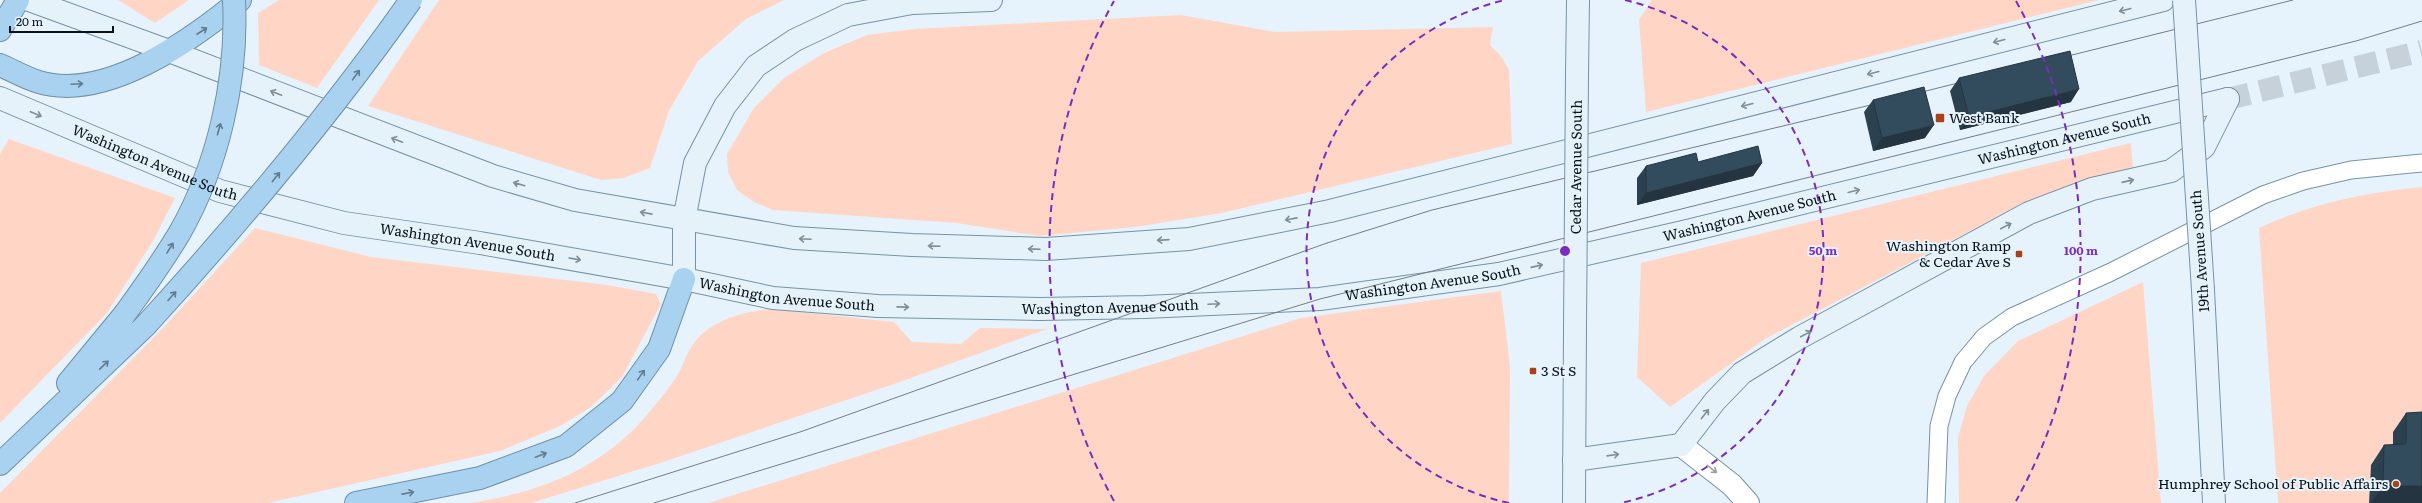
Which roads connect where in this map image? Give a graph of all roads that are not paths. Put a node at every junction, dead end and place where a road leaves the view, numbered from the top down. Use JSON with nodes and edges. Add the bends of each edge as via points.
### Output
{"nodes":[{"id":1,"x":18,"y":0,"type":"edge"},
{"id":2,"x":29,"y":0,"type":"edge"},
{"id":3,"x":234,"y":0,"type":"edge"},
{"id":4,"x":240,"y":0,"type":"edge"},
{"id":5,"x":411,"y":0,"type":"edge"},
{"id":6,"x":991,"y":0,"type":"edge"},
{"id":7,"x":1578,"y":0,"type":"edge"},
{"id":8,"x":2163,"y":0,"type":"edge"},
{"id":9,"x":2184,"y":0,"type":"edge"},
{"id":10,"x":0,"y":30,"type":"edge"},
{"id":11,"x":168,"y":51,"type":"junction"},
{"id":12,"x":0,"y":64,"type":"edge"},
{"id":13,"x":0,"y":98,"type":"edge"},
{"id":14,"x":2422,"y":163,"type":"edge"},
{"id":15,"x":684,"y":220,"type":"junction"},
{"id":16,"x":684,"y":279,"type":"junction"},
{"id":17,"x":1681,"y":445,"type":"junction"},
{"id":18,"x":1574,"y":460,"type":"junction"},
{"id":19,"x":2,"y":462,"type":"edge"},
{"id":20,"x":356,"y":503,"type":"edge"},
{"id":21,"x":1574,"y":503,"type":"edge"},
{"id":22,"x":1748,"y":503,"type":"edge"},
{"id":23,"x":1936,"y":503,"type":"edge"},
{"id":24,"x":2214,"y":503,"type":"edge"}],
"edges":[{"from":1,"to":10,"type":"highway"},
{"from":2,"to":11,"type":"street"},
{"from":19,"to":3,"type":"highway","one_way":true,"bridge":true,"via":[[124,315],[180,233],[210,164],[229,90],[233,57]]},
{"from":11,"to":4,"type":"highway","one_way":true,"via":[[206,28]]},
{"from":19,"to":5,"type":"highway","one_way":true,"bridge":true,"via":[[146,325],[257,200],[351,83]]},
{"from":6,"to":15,"type":"street","via":[[912,3],[848,16],[796,40],[756,66],[726,106],[694,164]]},
{"from":7,"to":18,"type":"street","name":"Cedar Avenue South","bridge":true},
{"from":8,"to":15,"type":"street","one_way":true,"via":[[1330,211],[1189,239],[1046,249],[912,245],[794,238]]},
{"from":9,"to":24,"type":"street","name":"19th Avenue South","bridge":true},
{"from":12,"to":11,"type":"highway","one_way":true,"via":[[39,83],[87,84],[132,71]]},
{"from":15,"to":11,"type":"street","one_way":true,"via":[[575,200],[493,176]]},
{"from":13,"to":16,"type":"street","name":"Washington Avenue South","one_way":true,"via":[[220,191],[330,218]]},
{"from":14,"to":23,"type":"lane","via":[[2351,170],[2303,181],[2263,195],[2111,272],[2012,317],[1984,337],[1963,362],[1947,396],[1939,426]]},
{"from":15,"to":16,"type":"street"},
{"from":16,"to":17,"type":"street","name":"Washington Avenue South","via":[[773,298],[878,306],[1145,307],[1328,298],[1498,274],[1683,232],[2228,99],[2204,147],[2172,172],[2092,189],[2029,213],[1799,338],[1742,373],[1715,401]]},
{"from":20,"to":16,"type":"highway","one_way":true,"via":[[480,478],[566,446],[622,401],[659,349]]},
{"from":18,"to":17,"type":"street","one_way":true},
{"from":17,"to":22,"type":"street","one_way":true,"via":[[1732,485]]},
{"from":18,"to":21,"type":"street","name":"Cedar Avenue South"}]}
